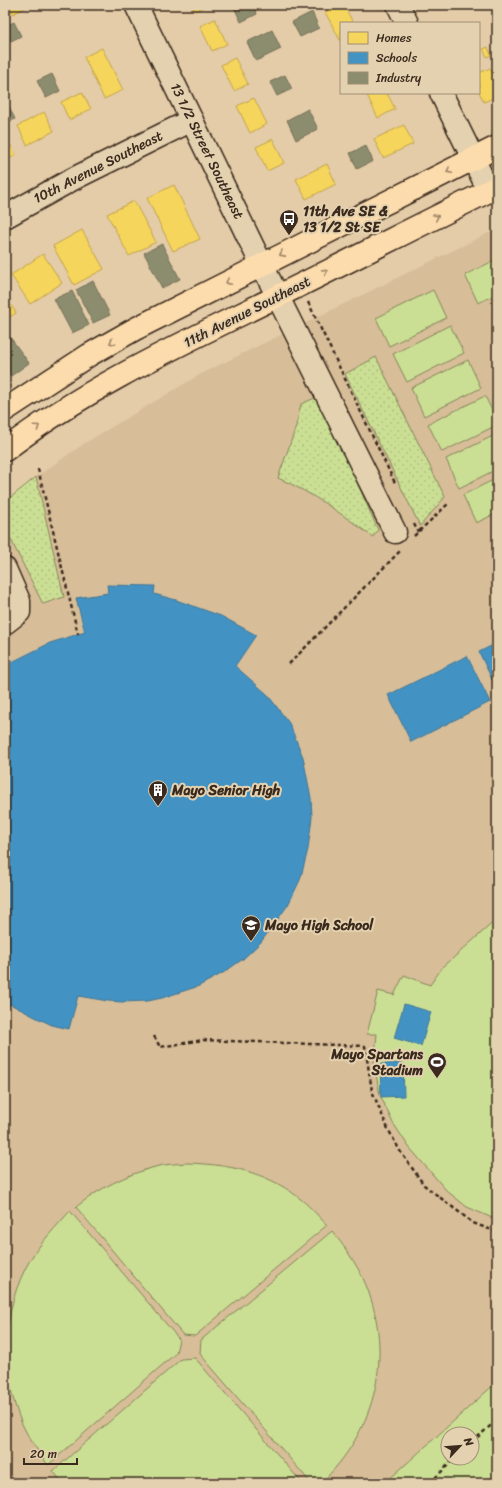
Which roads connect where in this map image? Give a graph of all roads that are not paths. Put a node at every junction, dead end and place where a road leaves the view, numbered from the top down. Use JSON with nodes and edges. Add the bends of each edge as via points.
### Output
{"nodes":[{"id":1,"x":136,"y":5,"type":"edge"},
{"id":2,"x":398,"y":5,"type":"edge"},
{"id":3,"x":406,"y":22,"type":"edge"},
{"id":4,"x":441,"y":94,"type":"edge"},
{"id":5,"x":192,"y":120,"type":"junction"},
{"id":6,"x":497,"y":147,"type":"edge"},
{"id":7,"x":473,"y":159,"type":"junction"},
{"id":8,"x":493,"y":189,"type":"edge"},
{"id":9,"x":5,"y":217,"type":"edge"},
{"id":10,"x":262,"y":265,"type":"junction"},
{"id":11,"x":278,"y":296,"type":"junction"},
{"id":12,"x":5,"y":410,"type":"edge"},
{"id":13,"x":5,"y":450,"type":"edge"},
{"id":14,"x":404,"y":539,"type":"road end"},
{"id":15,"x":5,"y":569,"type":"edge"},
{"id":16,"x":5,"y":623,"type":"edge"}],
"edges":[{"from":1,"to":5,"type":"street","name":"13 1/2 Street Southeast"},
{"from":2,"to":3,"type":"street"},
{"from":4,"to":7,"type":"street"},
{"from":5,"to":9,"type":"street","name":"10th Avenue Southeast","via":[[73,179]]},
{"from":5,"to":10,"type":"street","name":"13 1/2 Street Southeast"},
{"from":6,"to":7,"type":"main road"},
{"from":7,"to":8,"type":"street"},
{"from":7,"to":10,"type":"main road","one_way":true},
{"from":11,"to":8,"type":"main road","name":"11th Avenue Southeast","one_way":true},
{"from":10,"to":11,"type":"street","name":"13 1/2 Street Southeast"},
{"from":10,"to":12,"type":"main road","one_way":true,"via":[[95,351]]},
{"from":13,"to":11,"type":"main road","name":"11th Avenue Southeast","one_way":true,"via":[[48,420],[126,373]]},
{"from":11,"to":14,"type":"street","name":"13 1/2 Street Southeast"},
{"from":15,"to":16,"type":"street","via":[[19,601],[19,612]]}]}
